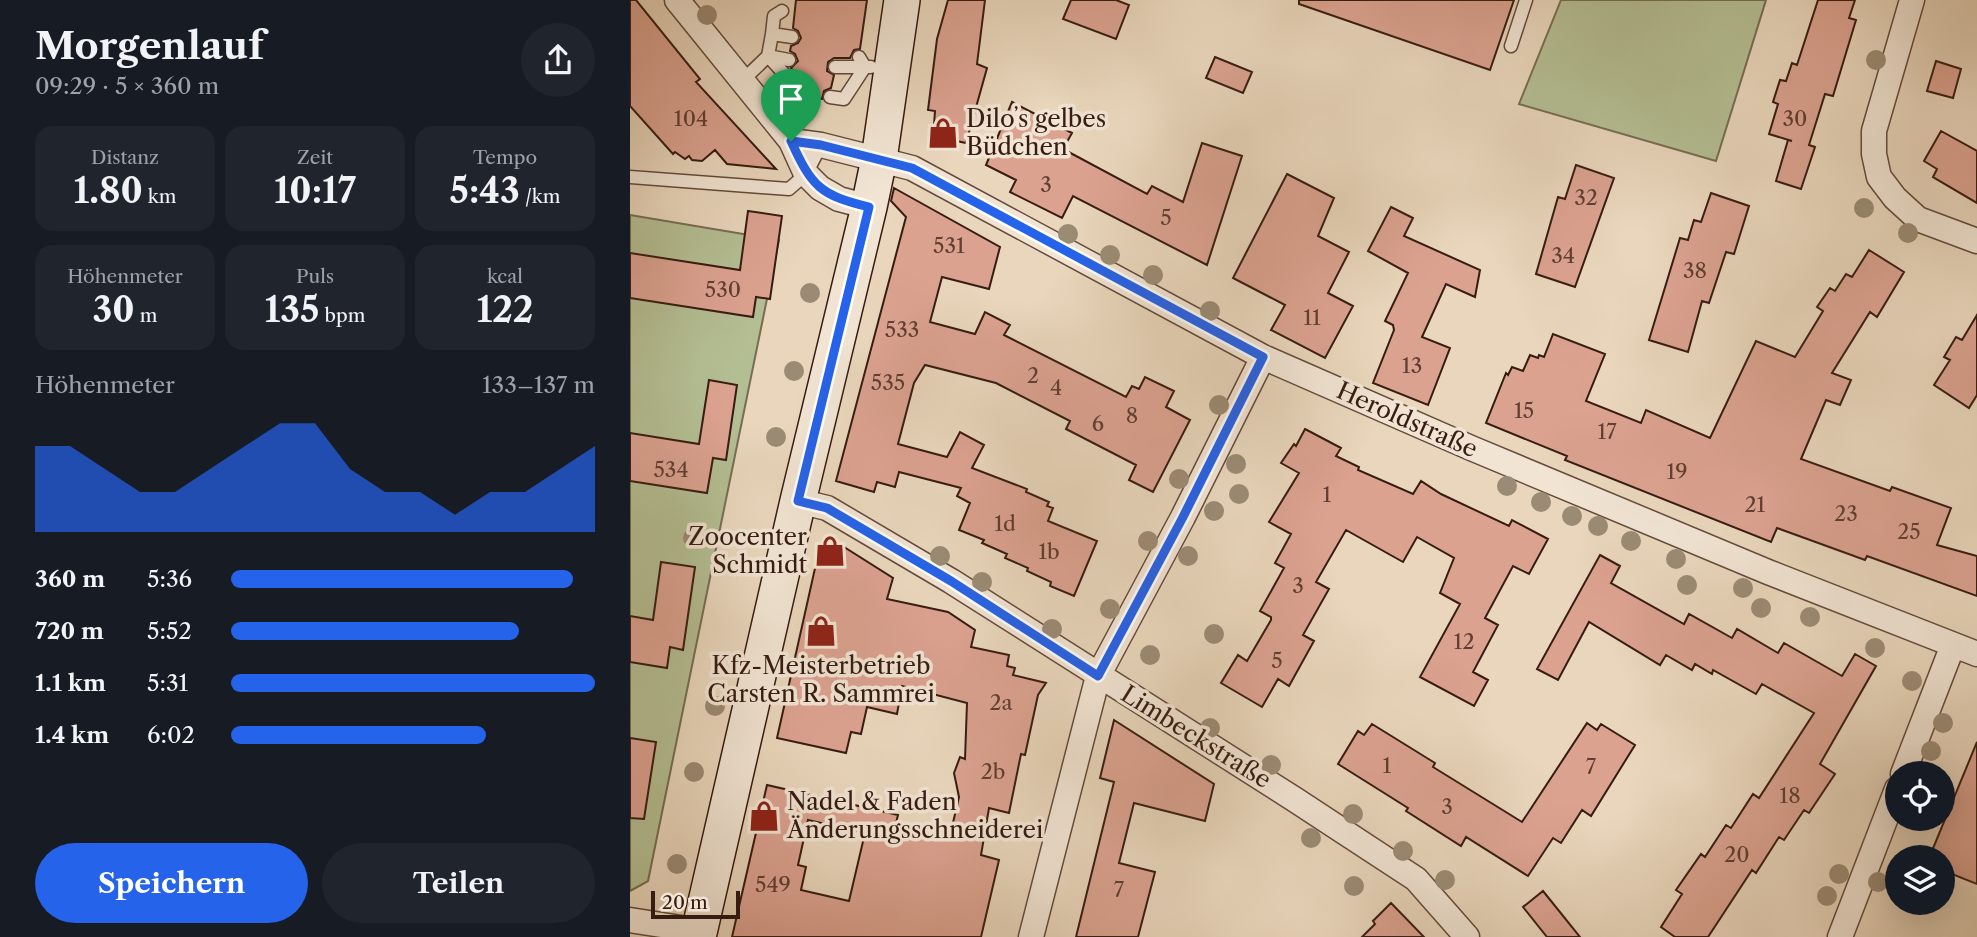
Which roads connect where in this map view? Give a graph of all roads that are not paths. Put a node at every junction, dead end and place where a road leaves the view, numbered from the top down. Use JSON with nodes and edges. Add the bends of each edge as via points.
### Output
{"nodes":[{"id":1,"x":677,"y":0,"type":"edge"},
{"id":2,"x":902,"y":0,"type":"edge"},
{"id":3,"x":1527,"y":0,"type":"edge"},
{"id":4,"x":1912,"y":0,"type":"edge"},
{"id":5,"x":782,"y":11,"type":"dead end"},
{"id":6,"x":772,"y":34,"type":"junction"},
{"id":7,"x":792,"y":37,"type":"dead end"},
{"id":8,"x":1511,"y":46,"type":"dead end"},
{"id":9,"x":768,"y":56,"type":"junction"},
{"id":10,"x":789,"y":60,"type":"dead end"},
{"id":11,"x":872,"y":64,"type":"junction"},
{"id":12,"x":835,"y":67,"type":"dead end"},
{"id":13,"x":787,"y":77,"type":"dead end"},
{"id":14,"x":742,"y":81,"type":"junction"},
{"id":15,"x":830,"y":97,"type":"dead end"},
{"id":16,"x":791,"y":141,"type":"junction"},
{"id":17,"x":821,"y":145,"type":"junction"},
{"id":18,"x":879,"y":159,"type":"junction"},
{"id":19,"x":806,"y":174,"type":"junction"},
{"id":20,"x":630,"y":177,"type":"edge"},
{"id":21,"x":869,"y":207,"type":"junction"},
{"id":22,"x":1977,"y":241,"type":"edge"},
{"id":23,"x":1263,"y":357,"type":"junction"},
{"id":24,"x":798,"y":501,"type":"junction"},
{"id":25,"x":1953,"y":645,"type":"junction"},
{"id":26,"x":1977,"y":654,"type":"edge"},
{"id":27,"x":1098,"y":676,"type":"junction"},
{"id":28,"x":1908,"y":761,"type":"edge"},
{"id":29,"x":1885,"y":820,"type":"edge"},
{"id":30,"x":630,"y":920,"type":"edge"},
{"id":31,"x":699,"y":934,"type":"edge"},
{"id":32,"x":1031,"y":937,"type":"edge"},
{"id":33,"x":1466,"y":937,"type":"edge"},
{"id":34,"x":1840,"y":937,"type":"edge"}],
"edges":[{"from":1,"to":14,"type":"street"},
{"from":2,"to":11,"type":"main road"},
{"from":3,"to":8,"type":"lane"},
{"from":4,"to":22,"type":"street","via":[[1874,131],[1879,177],[1918,219]]},
{"from":5,"to":6,"type":"lane","via":[[774,16]]},
{"from":6,"to":7,"type":"lane"},
{"from":6,"to":9,"type":"lane"},
{"from":9,"to":10,"type":"lane"},
{"from":9,"to":13,"type":"lane"},
{"from":9,"to":14,"type":"lane"},
{"from":11,"to":12,"type":"lane"},
{"from":11,"to":15,"type":"lane","via":[[844,99]]},
{"from":11,"to":18,"type":"main road"},
{"from":14,"to":16,"type":"street"},
{"from":16,"to":17,"type":"street","name":"Heroldstraße"},
{"from":16,"to":19,"type":"street"},
{"from":17,"to":18,"type":"street","name":"Heroldstraße"},
{"from":17,"to":19,"type":"lane"},
{"from":18,"to":21,"type":"main road"},
{"from":18,"to":23,"type":"street","name":"Heroldstraße","via":[[912,168]]},
{"from":19,"to":20,"type":"lane","via":[[789,189]]},
{"from":19,"to":21,"type":"street","via":[[839,199]]},
{"from":21,"to":24,"type":"main road"},
{"from":23,"to":25,"type":"street","name":"Heroldstraße","via":[[1483,454]]},
{"from":23,"to":27,"type":"street"},
{"from":24,"to":27,"type":"street","name":"Limbeckstraße","via":[[827,508]]},
{"from":24,"to":31,"type":"main road"},
{"from":25,"to":26,"type":"street","name":"Heroldstraße"},
{"from":25,"to":28,"type":"street"},
{"from":27,"to":32,"type":"street"},
{"from":27,"to":33,"type":"street","name":"Limbeckstraße","via":[[1416,879]]},
{"from":29,"to":34,"type":"street"},
{"from":30,"to":31,"type":"street"}]}
